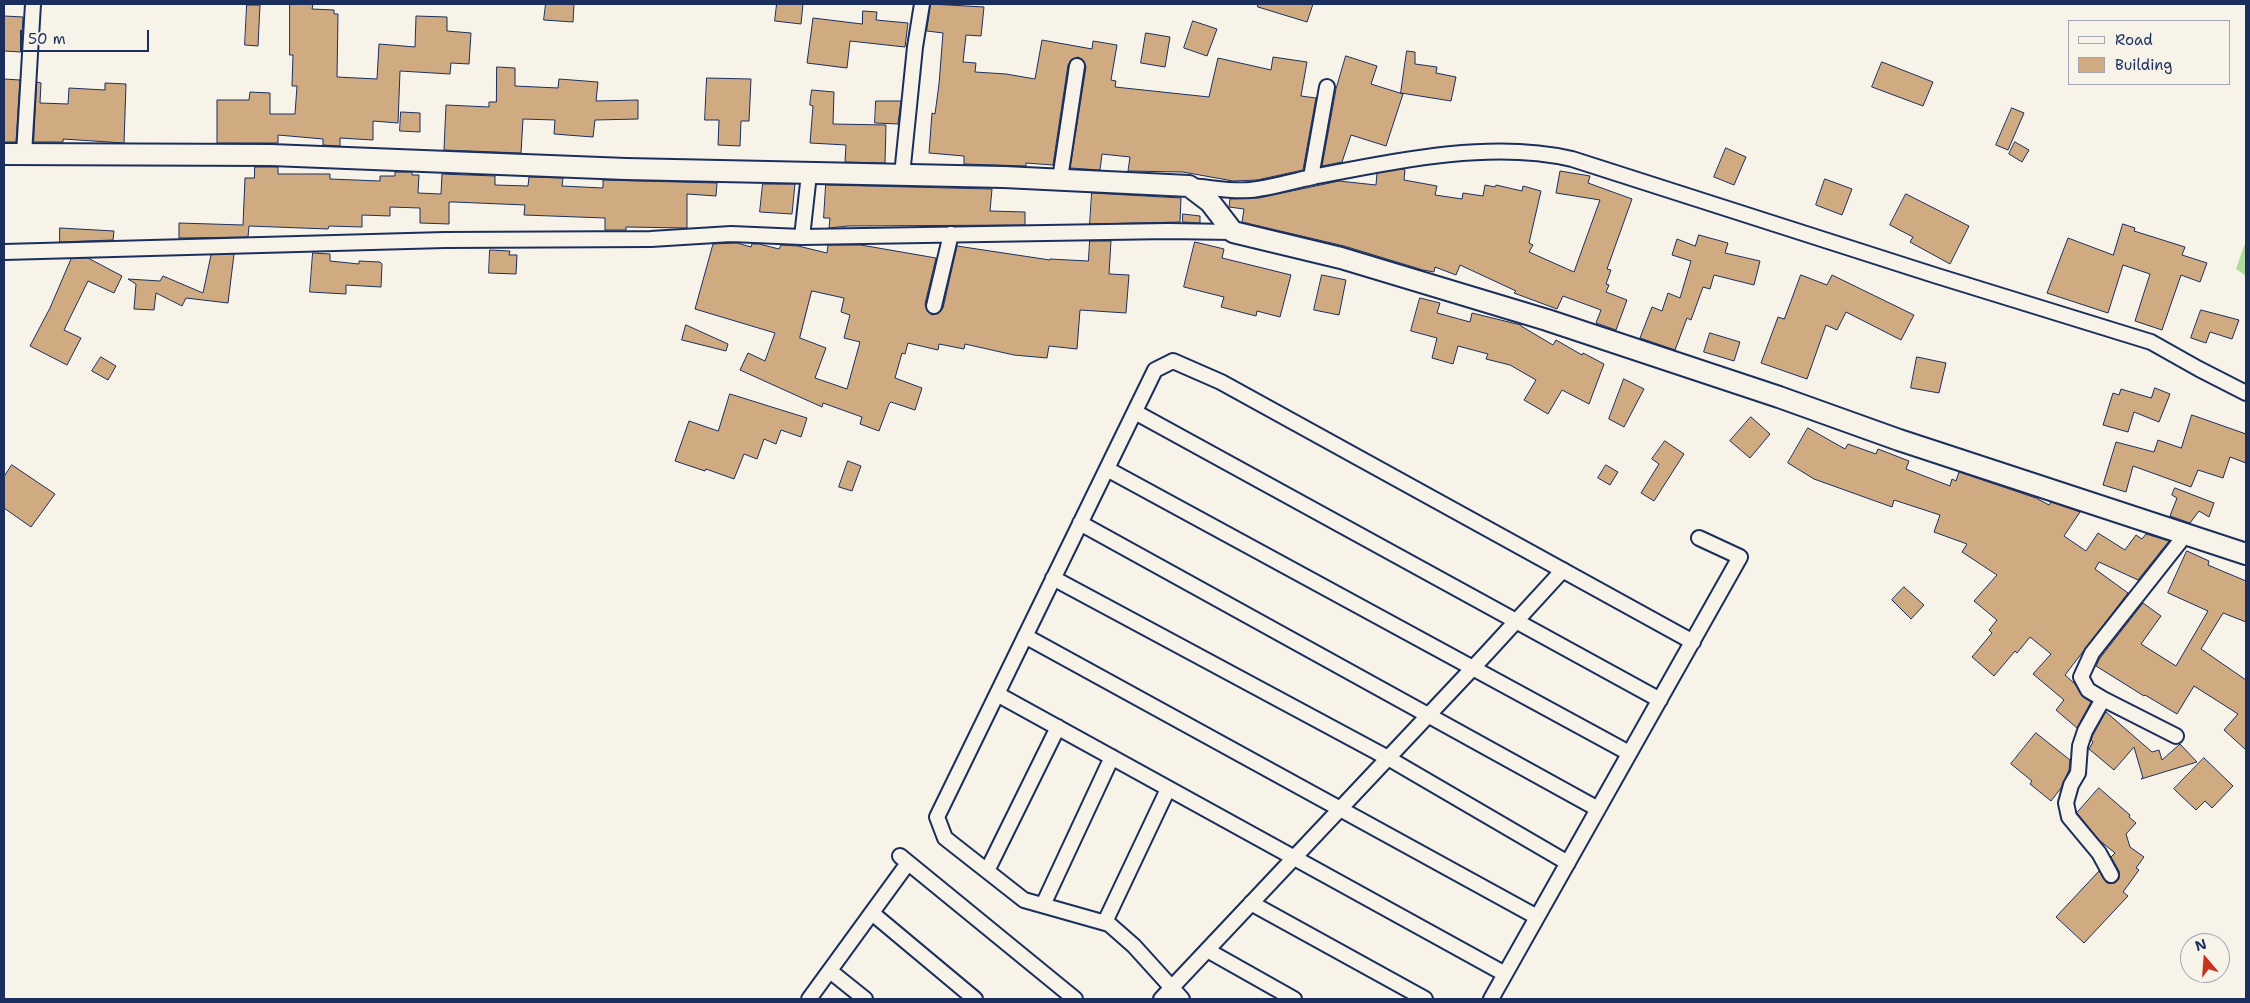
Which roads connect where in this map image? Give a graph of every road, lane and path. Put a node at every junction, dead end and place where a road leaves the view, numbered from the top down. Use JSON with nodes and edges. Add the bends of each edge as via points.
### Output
{"nodes":[{"id":1,"x":33,"y":4,"type":"edge"},
{"id":2,"x":922,"y":4,"type":"edge"},
{"id":3,"x":1077,"y":66,"type":"dead end"},
{"id":4,"x":1327,"y":87,"type":"dead end"},
{"id":5,"x":4,"y":154,"type":"edge"},
{"id":6,"x":24,"y":154,"type":"junction"},
{"id":7,"x":810,"y":174,"type":"junction"},
{"id":8,"x":902,"y":175,"type":"junction"},
{"id":9,"x":1311,"y":177,"type":"junction"},
{"id":10,"x":1060,"y":180,"type":"junction"},
{"id":11,"x":1189,"y":186,"type":"junction"},
{"id":12,"x":1233,"y":232,"type":"junction"},
{"id":13,"x":951,"y":234,"type":"junction"},
{"id":14,"x":802,"y":237,"type":"junction"},
{"id":15,"x":4,"y":252,"type":"edge"},
{"id":16,"x":934,"y":306,"type":"dead end"},
{"id":17,"x":2246,"y":393,"type":"edge"},
{"id":18,"x":1135,"y":412,"type":"junction"},
{"id":19,"x":1107,"y":469,"type":"junction"},
{"id":20,"x":1080,"y":523,"type":"junction"},
{"id":21,"x":2186,"y":534,"type":"junction"},
{"id":22,"x":1699,"y":538,"type":"dead end"},
{"id":23,"x":2246,"y":554,"type":"edge"},
{"id":24,"x":1562,"y":570,"type":"junction"},
{"id":25,"x":1053,"y":578,"type":"junction"},
{"id":26,"x":1517,"y":620,"type":"junction"},
{"id":27,"x":1025,"y":636,"type":"junction"},
{"id":28,"x":1693,"y":642,"type":"junction"},
{"id":29,"x":1473,"y":668,"type":"junction"},
{"id":30,"x":997,"y":694,"type":"junction"},
{"id":31,"x":2103,"y":699,"type":"junction"},
{"id":32,"x":1660,"y":700,"type":"junction"},
{"id":33,"x":1428,"y":715,"type":"junction"},
{"id":34,"x":1058,"y":728,"type":"junction"},
{"id":35,"x":2176,"y":736,"type":"dead end"},
{"id":36,"x":1630,"y":753,"type":"junction"},
{"id":37,"x":1112,"y":758,"type":"junction"},
{"id":38,"x":1388,"y":758,"type":"junction"},
{"id":39,"x":1168,"y":789,"type":"junction"},
{"id":40,"x":1598,"y":809,"type":"junction"},
{"id":41,"x":1339,"y":810,"type":"junction"},
{"id":42,"x":1295,"y":856,"type":"junction"},
{"id":43,"x":1568,"y":863,"type":"junction"},
{"id":44,"x":987,"y":871,"type":"junction"},
{"id":45,"x":2111,"y":875,"type":"dead end"},
{"id":46,"x":1251,"y":903,"type":"junction"},
{"id":47,"x":1043,"y":905,"type":"junction"},
{"id":48,"x":872,"y":913,"type":"junction"},
{"id":49,"x":1537,"y":917,"type":"junction"},
{"id":50,"x":1106,"y":922,"type":"junction"},
{"id":51,"x":1207,"y":950,"type":"junction"},
{"id":52,"x":830,"y":971,"type":"junction"},
{"id":53,"x":1505,"y":974,"type":"junction"},
{"id":54,"x":1171,"y":987,"type":"junction"},
{"id":55,"x":809,"y":999,"type":"edge"},
{"id":56,"x":865,"y":999,"type":"edge"},
{"id":57,"x":975,"y":999,"type":"edge"},
{"id":58,"x":1074,"y":999,"type":"edge"},
{"id":59,"x":1161,"y":999,"type":"edge"},
{"id":60,"x":1182,"y":999,"type":"edge"},
{"id":61,"x":1294,"y":999,"type":"edge"},
{"id":62,"x":1425,"y":999,"type":"edge"},
{"id":63,"x":1491,"y":999,"type":"edge"}],
"edges":[{"from":1,"to":6,"type":"street"},
{"from":2,"to":8,"type":"street"},
{"from":3,"to":10,"type":"street"},
{"from":4,"to":9,"type":"street"},
{"from":5,"to":6,"type":"street"},
{"from":6,"to":7,"type":"street","via":[[271,155]]},
{"from":7,"to":8,"type":"street"},
{"from":7,"to":14,"type":"street"},
{"from":8,"to":10,"type":"street"},
{"from":9,"to":11,"type":"street","via":[[1249,190]]},
{"from":9,"to":17,"type":"street","via":[[1468,153],[1510,151],[1572,159],[2145,340]]},
{"from":10,"to":11,"type":"street"},
{"from":11,"to":12,"type":"street","via":[[1210,202]]},
{"from":12,"to":13,"type":"street"},
{"from":12,"to":21,"type":"street","via":[[1341,258],[1546,320]]},
{"from":13,"to":14,"type":"street"},
{"from":13,"to":16,"type":"street"},
{"from":14,"to":15,"type":"street","via":[[732,234],[652,239],[445,240]]},
{"from":18,"to":19,"type":"street"},
{"from":18,"to":24,"type":"street","via":[[1155,370],[1173,361],[1221,382]]},
{"from":18,"to":26,"type":"street"},
{"from":19,"to":20,"type":"street"},
{"from":19,"to":29,"type":"street"},
{"from":20,"to":25,"type":"street"},
{"from":20,"to":33,"type":"street"},
{"from":21,"to":23,"type":"street"},
{"from":21,"to":31,"type":"street","via":[[2092,653],[2082,677],[2088,690]]},
{"from":22,"to":28,"type":"street","via":[[1740,557]]},
{"from":24,"to":26,"type":"street"},
{"from":24,"to":28,"type":"street"},
{"from":25,"to":27,"type":"street"},
{"from":25,"to":38,"type":"street"},
{"from":26,"to":29,"type":"street"},
{"from":26,"to":32,"type":"street"},
{"from":27,"to":30,"type":"street"},
{"from":27,"to":41,"type":"street"},
{"from":28,"to":32,"type":"street"},
{"from":29,"to":33,"type":"street"},
{"from":29,"to":36,"type":"street"},
{"from":30,"to":34,"type":"street"},
{"from":30,"to":44,"type":"street","via":[[937,817],[945,838]]},
{"from":31,"to":35,"type":"street"},
{"from":31,"to":45,"type":"street","via":[[2085,731],[2078,773],[2066,803],[2069,817]]},
{"from":32,"to":36,"type":"street"},
{"from":33,"to":38,"type":"street"},
{"from":33,"to":40,"type":"street"},
{"from":34,"to":37,"type":"street"},
{"from":34,"to":44,"type":"street"},
{"from":36,"to":40,"type":"street"},
{"from":37,"to":39,"type":"street"},
{"from":37,"to":47,"type":"street"},
{"from":38,"to":41,"type":"street"},
{"from":38,"to":43,"type":"street"},
{"from":39,"to":42,"type":"street"},
{"from":39,"to":50,"type":"street"},
{"from":40,"to":43,"type":"street"},
{"from":41,"to":42,"type":"street"},
{"from":41,"to":49,"type":"street"},
{"from":42,"to":46,"type":"street"},
{"from":42,"to":53,"type":"street"},
{"from":43,"to":49,"type":"street"},
{"from":44,"to":47,"type":"street","via":[[1024,900]]},
{"from":46,"to":51,"type":"street"},
{"from":46,"to":62,"type":"street"},
{"from":47,"to":50,"type":"street"},
{"from":48,"to":52,"type":"street"},
{"from":48,"to":57,"type":"street"},
{"from":48,"to":58,"type":"street","via":[[904,860]]},
{"from":49,"to":53,"type":"street"},
{"from":50,"to":54,"type":"street","via":[[1134,946]]},
{"from":51,"to":54,"type":"street"},
{"from":51,"to":61,"type":"street"},
{"from":52,"to":55,"type":"street"},
{"from":52,"to":56,"type":"street"},
{"from":53,"to":63,"type":"street"},
{"from":54,"to":59,"type":"street"},
{"from":54,"to":60,"type":"street"}]}
